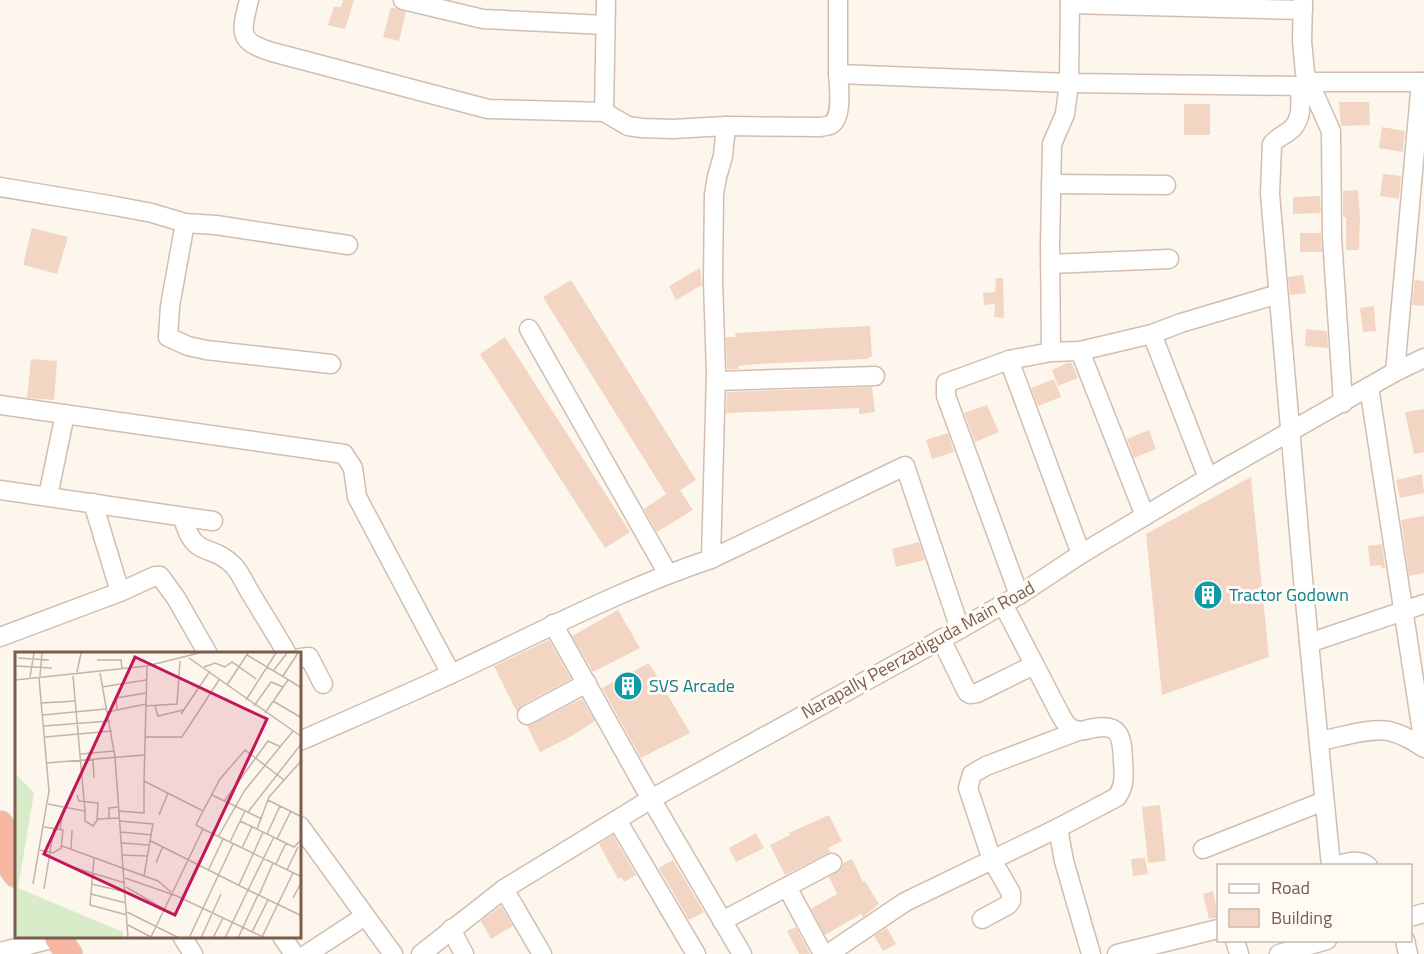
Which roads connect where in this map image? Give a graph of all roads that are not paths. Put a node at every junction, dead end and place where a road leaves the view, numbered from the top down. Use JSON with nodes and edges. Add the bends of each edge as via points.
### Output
{"nodes":[{"id":1,"x":249,"y":0,"type":"edge"},
{"id":2,"x":403,"y":0,"type":"edge"},
{"id":3,"x":606,"y":0,"type":"edge"},
{"id":4,"x":838,"y":0,"type":"edge"},
{"id":5,"x":1070,"y":2,"type":"edge"},
{"id":6,"x":1303,"y":5,"type":"edge"},
{"id":7,"x":605,"y":25,"type":"junction"},
{"id":8,"x":838,"y":74,"type":"junction"},
{"id":9,"x":1422,"y":82,"type":"edge"},
{"id":10,"x":1070,"y":83,"type":"junction"},
{"id":11,"x":1304,"y":84,"type":"junction"},
{"id":12,"x":604,"y":112,"type":"junction"},
{"id":13,"x":726,"y":126,"type":"junction"},
{"id":14,"x":1051,"y":184,"type":"junction"},
{"id":15,"x":1166,"y":185,"type":"dead end"},
{"id":16,"x":0,"y":187,"type":"edge"},
{"id":17,"x":185,"y":223,"type":"junction"},
{"id":18,"x":348,"y":245,"type":"dead end"},
{"id":19,"x":1169,"y":259,"type":"dead end"},
{"id":20,"x":1050,"y":264,"type":"junction"},
{"id":21,"x":1278,"y":294,"type":"junction"},
{"id":22,"x":529,"y":330,"type":"dead end"},
{"id":23,"x":1152,"y":334,"type":"junction"},
{"id":24,"x":1080,"y":351,"type":"junction"},
{"id":25,"x":1051,"y":352,"type":"junction"},
{"id":26,"x":1424,"y":358,"type":"edge"},
{"id":27,"x":1009,"y":360,"type":"junction"},
{"id":28,"x":331,"y":364,"type":"dead end"},
{"id":29,"x":1395,"y":372,"type":"junction"},
{"id":30,"x":875,"y":376,"type":"dead end"},
{"id":31,"x":716,"y":381,"type":"junction"},
{"id":32,"x":1369,"y":387,"type":"junction"},
{"id":33,"x":1343,"y":403,"type":"junction"},
{"id":34,"x":0,"y":405,"type":"edge"},
{"id":35,"x":65,"y":414,"type":"junction"},
{"id":36,"x":1291,"y":431,"type":"junction"},
{"id":37,"x":1208,"y":478,"type":"junction"},
{"id":38,"x":0,"y":490,"type":"edge"},
{"id":39,"x":48,"y":496,"type":"junction"},
{"id":40,"x":93,"y":503,"type":"junction"},
{"id":41,"x":1145,"y":516,"type":"junction"},
{"id":42,"x":183,"y":518,"type":"junction"},
{"id":43,"x":213,"y":521,"type":"dead end"},
{"id":44,"x":1081,"y":554,"type":"junction"},
{"id":45,"x":711,"y":559,"type":"junction"},
{"id":46,"x":668,"y":574,"type":"junction"},
{"id":47,"x":120,"y":592,"type":"junction"},
{"id":48,"x":1011,"y":599,"type":"junction"},
{"id":49,"x":1424,"y":604,"type":"edge"},
{"id":50,"x":1405,"y":611,"type":"junction"},
{"id":51,"x":553,"y":624,"type":"junction"},
{"id":52,"x":960,"y":629,"type":"junction"},
{"id":53,"x":0,"y":637,"type":"edge"},
{"id":54,"x":941,"y":639,"type":"junction"},
{"id":55,"x":1309,"y":643,"type":"junction"},
{"id":56,"x":207,"y":652,"type":"edge"},
{"id":57,"x":286,"y":652,"type":"edge"},
{"id":58,"x":302,"y":658,"type":"edge"},
{"id":59,"x":1034,"y":665,"type":"junction"},
{"id":60,"x":451,"y":674,"type":"junction"},
{"id":61,"x":586,"y":683,"type":"junction"},
{"id":62,"x":323,"y":684,"type":"dead end"},
{"id":63,"x":527,"y":716,"type":"dead end"},
{"id":64,"x":1078,"y":731,"type":"junction"},
{"id":65,"x":302,"y":740,"type":"edge"},
{"id":66,"x":1319,"y":741,"type":"junction"},
{"id":67,"x":1424,"y":746,"type":"edge"},
{"id":68,"x":651,"y":799,"type":"junction"},
{"id":69,"x":1324,"y":801,"type":"junction"},
{"id":70,"x":617,"y":820,"type":"junction"},
{"id":71,"x":0,"y":824,"type":"edge"},
{"id":72,"x":1058,"y":828,"type":"junction"},
{"id":73,"x":302,"y":829,"type":"edge"},
{"id":74,"x":15,"y":846,"type":"edge"},
{"id":75,"x":0,"y":849,"type":"edge"},
{"id":76,"x":1203,"y":849,"type":"dead end"},
{"id":77,"x":992,"y":860,"type":"junction"},
{"id":78,"x":832,"y":863,"type":"dead end"},
{"id":79,"x":1333,"y":864,"type":"edge"},
{"id":80,"x":1341,"y":864,"type":"edge"},
{"id":81,"x":1366,"y":864,"type":"edge"},
{"id":82,"x":15,"y":872,"type":"edge"},
{"id":83,"x":787,"y":887,"type":"junction"},
{"id":84,"x":504,"y":889,"type":"junction"},
{"id":85,"x":365,"y":915,"type":"junction"},
{"id":86,"x":982,"y":919,"type":"dead end"},
{"id":87,"x":722,"y":921,"type":"junction"},
{"id":88,"x":451,"y":929,"type":"junction"},
{"id":89,"x":1217,"y":929,"type":"edge"},
{"id":90,"x":53,"y":939,"type":"edge"},
{"id":91,"x":58,"y":939,"type":"edge"},
{"id":92,"x":76,"y":939,"type":"edge"},
{"id":93,"x":184,"y":939,"type":"edge"},
{"id":94,"x":284,"y":939,"type":"edge"},
{"id":95,"x":1320,"y":942,"type":"edge"},
{"id":96,"x":0,"y":952,"type":"edge"},
{"id":97,"x":69,"y":954,"type":"edge"},
{"id":98,"x":86,"y":954,"type":"edge"},
{"id":99,"x":194,"y":954,"type":"edge"},
{"id":100,"x":294,"y":954,"type":"edge"},
{"id":101,"x":307,"y":954,"type":"edge"},
{"id":102,"x":393,"y":954,"type":"edge"},
{"id":103,"x":421,"y":954,"type":"edge"},
{"id":104,"x":464,"y":954,"type":"edge"},
{"id":105,"x":542,"y":954,"type":"edge"},
{"id":106,"x":696,"y":954,"type":"edge"},
{"id":107,"x":742,"y":954,"type":"edge"},
{"id":108,"x":823,"y":954,"type":"edge"},
{"id":109,"x":828,"y":954,"type":"edge"},
{"id":110,"x":1091,"y":954,"type":"edge"},
{"id":111,"x":1117,"y":954,"type":"edge"},
{"id":112,"x":1279,"y":954,"type":"edge"}],
"edges":[{"from":1,"to":12,"type":"street","via":[[243,33],[250,43],[272,52],[488,109]]},
{"from":2,"to":7,"type":"street","via":[[483,19]]},
{"from":3,"to":7,"type":"street"},
{"from":4,"to":8,"type":"street"},
{"from":5,"to":6,"type":"street"},
{"from":5,"to":10,"type":"street"},
{"from":6,"to":11,"type":"street"},
{"from":7,"to":12,"type":"street"},
{"from":8,"to":10,"type":"street"},
{"from":8,"to":13,"type":"street","via":[[839,108],[831,125]]},
{"from":9,"to":11,"type":"street"},
{"from":9,"to":29,"type":"street"},
{"from":10,"to":11,"type":"street"},
{"from":10,"to":14,"type":"street","via":[[1065,114],[1052,144]]},
{"from":11,"to":21,"type":"street","via":[[1296,125],[1277,138],[1270,156]]},
{"from":11,"to":33,"type":"street","via":[[1331,131],[1332,237]]},
{"from":12,"to":13,"type":"street","via":[[628,126],[642,128]]},
{"from":13,"to":31,"type":"street","via":[[714,194]]},
{"from":14,"to":15,"type":"street"},
{"from":14,"to":20,"type":"street"},
{"from":16,"to":17,"type":"street","via":[[124,207]]},
{"from":17,"to":18,"type":"street"},
{"from":17,"to":28,"type":"street","via":[[168,337],[206,350]]},
{"from":19,"to":20,"type":"street"},
{"from":20,"to":25,"type":"street"},
{"from":21,"to":23,"type":"street"},
{"from":21,"to":36,"type":"street"},
{"from":22,"to":46,"type":"street"},
{"from":23,"to":24,"type":"street"},
{"from":23,"to":37,"type":"street"},
{"from":24,"to":25,"type":"street"},
{"from":24,"to":41,"type":"street"},
{"from":25,"to":27,"type":"street"},
{"from":26,"to":29,"type":"street","name":"Narapally Peerzadiguda Main Road"},
{"from":27,"to":44,"type":"street"},
{"from":27,"to":48,"type":"street","via":[[946,383],[945,388]]},
{"from":29,"to":32,"type":"street","name":"Narapally Peerzadiguda Main Road"},
{"from":30,"to":31,"type":"street"},
{"from":31,"to":45,"type":"street"},
{"from":32,"to":33,"type":"street","name":"Narapally Peerzadiguda Main Road"},
{"from":32,"to":50,"type":"street"},
{"from":33,"to":36,"type":"street","name":"Narapally Peerzadiguda Main Road"},
{"from":34,"to":35,"type":"street"},
{"from":35,"to":39,"type":"street"},
{"from":35,"to":60,"type":"street","via":[[344,454],[353,468],[357,497]]},
{"from":36,"to":37,"type":"street","name":"Narapally Peerzadiguda Main Road"},
{"from":36,"to":55,"type":"street"},
{"from":37,"to":41,"type":"street","name":"Narapally Peerzadiguda Main Road"},
{"from":38,"to":39,"type":"street"},
{"from":39,"to":40,"type":"street"},
{"from":40,"to":42,"type":"street"},
{"from":40,"to":47,"type":"street"},
{"from":41,"to":44,"type":"street","name":"Narapally Peerzadiguda Main Road"},
{"from":42,"to":43,"type":"street"},
{"from":42,"to":57,"type":"street","via":[[195,545],[234,566]]},
{"from":44,"to":48,"type":"street","name":"Narapally Peerzadiguda Main Road"},
{"from":45,"to":46,"type":"street"},
{"from":45,"to":52,"type":"street","via":[[904,466]]},
{"from":46,"to":51,"type":"street"},
{"from":47,"to":53,"type":"street"},
{"from":47,"to":56,"type":"street","via":[[160,576]]},
{"from":48,"to":52,"type":"street","name":"Narapally Peerzadiguda Main Road"},
{"from":48,"to":59,"type":"street"},
{"from":49,"to":50,"type":"street"},
{"from":50,"to":55,"type":"street"},
{"from":50,"to":67,"type":"street"},
{"from":51,"to":60,"type":"street"},
{"from":51,"to":61,"type":"street"},
{"from":52,"to":54,"type":"street","name":"Narapally Peerzadiguda Main Road"},
{"from":54,"to":59,"type":"street","via":[[970,694]]},
{"from":54,"to":68,"type":"street","name":"Narapally Peerzadiguda Main Road"},
{"from":55,"to":66,"type":"street"},
{"from":58,"to":62,"type":"street","via":[[309,657]]},
{"from":59,"to":64,"type":"street","via":[[1059,714]]},
{"from":60,"to":65,"type":"street"},
{"from":61,"to":63,"type":"street"},
{"from":61,"to":68,"type":"street"},
{"from":64,"to":72,"type":"street","via":[[1103,726],[1114,728],[1120,735],[1123,789],[1118,797]]},
{"from":64,"to":77,"type":"street","via":[[972,774],[968,788]]},
{"from":66,"to":67,"type":"street","via":[[1388,731]]},
{"from":66,"to":69,"type":"street"},
{"from":68,"to":70,"type":"street","name":"Narapally Peerzadiguda Main Road"},
{"from":68,"to":87,"type":"street"},
{"from":69,"to":76,"type":"street"},
{"from":69,"to":79,"type":"street"},
{"from":70,"to":84,"type":"street","name":"Narapally Peerzadiguda Main Road"},
{"from":70,"to":106,"type":"street"},
{"from":71,"to":74,"type":"highway"},
{"from":72,"to":77,"type":"street"},
{"from":72,"to":110,"type":"street"},
{"from":73,"to":85,"type":"street"},
{"from":75,"to":82,"type":"highway"},
{"from":77,"to":86,"type":"street","via":[[1011,893],[1011,901]]},
{"from":77,"to":109,"type":"street","via":[[905,902]]},
{"from":78,"to":83,"type":"street"},
{"from":80,"to":81,"type":"street"},
{"from":83,"to":87,"type":"street"},
{"from":83,"to":108,"type":"street"},
{"from":84,"to":88,"type":"street","name":"Narapally Peerzadiguda Main Road"},
{"from":84,"to":105,"type":"street"},
{"from":85,"to":101,"type":"street"},
{"from":85,"to":102,"type":"street"},
{"from":87,"to":107,"type":"street"},
{"from":88,"to":103,"type":"street","name":"Narapally Peerzadiguda Main Road"},
{"from":88,"to":104,"type":"street"},
{"from":89,"to":111,"type":"street"},
{"from":90,"to":96,"type":"street"},
{"from":91,"to":97,"type":"highway"},
{"from":92,"to":98,"type":"highway"},
{"from":93,"to":99,"type":"street"},
{"from":94,"to":100,"type":"street"},
{"from":95,"to":112,"type":"street"}]}
